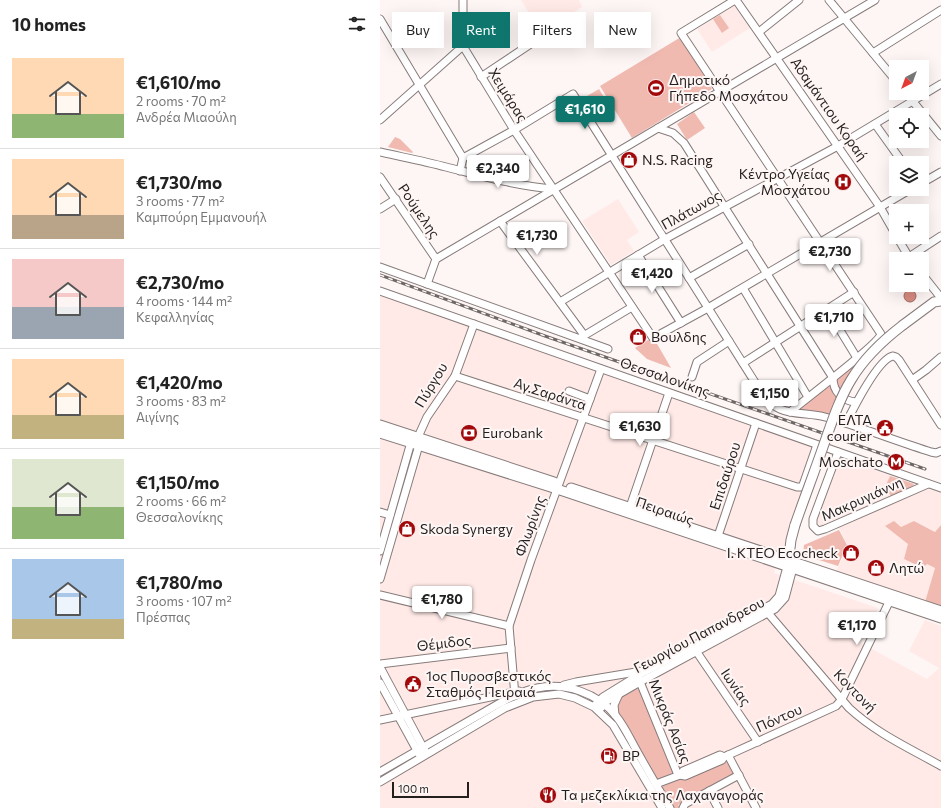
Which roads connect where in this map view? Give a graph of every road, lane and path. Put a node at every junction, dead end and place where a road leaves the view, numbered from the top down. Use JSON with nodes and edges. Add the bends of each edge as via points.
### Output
{"nodes":[{"id":1,"x":463,"y":0,"type":"edge"},
{"id":2,"x":736,"y":0,"type":"edge"},
{"id":3,"x":799,"y":0,"type":"edge"},
{"id":4,"x":829,"y":0,"type":"edge"},
{"id":5,"x":875,"y":0,"type":"edge"},
{"id":6,"x":941,"y":10,"type":"edge"},
{"id":7,"x":463,"y":12,"type":"edge"},
{"id":8,"x":844,"y":18,"type":"junction"},
{"id":9,"x":380,"y":19,"type":"edge"},
{"id":10,"x":759,"y":32,"type":"junction"},
{"id":11,"x":461,"y":48,"type":"edge"},
{"id":12,"x":464,"y":48,"type":"edge"},
{"id":13,"x":524,"y":48,"type":"edge"},
{"id":14,"x":873,"y":53,"type":"junction"},
{"id":15,"x":777,"y":57,"type":"junction"},
{"id":16,"x":889,"y":72,"type":"edge"},
{"id":17,"x":481,"y":77,"type":"junction"},
{"id":18,"x":419,"y":84,"type":"junction"},
{"id":19,"x":941,"y":84,"type":"edge"},
{"id":20,"x":720,"y":92,"type":"junction"},
{"id":21,"x":912,"y":101,"type":"junction"},
{"id":22,"x":380,"y":120,"type":"edge"},
{"id":23,"x":875,"y":124,"type":"junction"},
{"id":24,"x":658,"y":128,"type":"junction"},
{"id":25,"x":514,"y":130,"type":"junction"},
{"id":26,"x":941,"y":136,"type":"edge"},
{"id":27,"x":838,"y":146,"type":"junction"},
{"id":28,"x":380,"y":152,"type":"edge"},
{"id":29,"x":612,"y":156,"type":"junction"},
{"id":30,"x":898,"y":156,"type":"edge"},
{"id":31,"x":463,"y":158,"type":"junction"},
{"id":32,"x":460,"y":171,"type":"junction"},
{"id":33,"x":941,"y":172,"type":"edge"},
{"id":34,"x":380,"y":177,"type":"edge"},
{"id":35,"x":778,"y":179,"type":"junction"},
{"id":36,"x":929,"y":179,"type":"edge"},
{"id":37,"x":554,"y":189,"type":"junction"},
{"id":38,"x":899,"y":196,"type":"edge"},
{"id":39,"x":396,"y":199,"type":"junction"},
{"id":40,"x":725,"y":206,"type":"junction"},
{"id":41,"x":880,"y":207,"type":"junction"},
{"id":42,"x":380,"y":209,"type":"edge"},
{"id":43,"x":500,"y":221,"type":"junction"},
{"id":44,"x":889,"y":223,"type":"edge"},
{"id":45,"x":941,"y":236,"type":"edge"},
{"id":46,"x":665,"y":240,"type":"junction"},
{"id":47,"x":821,"y":242,"type":"junction"},
{"id":48,"x":748,"y":244,"type":"junction"},
{"id":49,"x":918,"y":252,"type":"edge"},
{"id":50,"x":638,"y":255,"type":"junction"},
{"id":51,"x":436,"y":259,"type":"junction"},
{"id":52,"x":380,"y":267,"type":"edge"},
{"id":53,"x":609,"y":272,"type":"junction"},
{"id":54,"x":767,"y":273,"type":"junction"},
{"id":55,"x":689,"y":278,"type":"junction"},
{"id":56,"x":929,"y":283,"type":"edge"},
{"id":57,"x":427,"y":284,"type":"junction"},
{"id":58,"x":742,"y":288,"type":"junction"},
{"id":59,"x":380,"y":291,"type":"edge"},
{"id":60,"x":854,"y":292,"type":"junction"},
{"id":61,"x":941,"y":298,"type":"edge"},
{"id":62,"x":560,"y":302,"type":"junction"},
{"id":63,"x":941,"y":302,"type":"edge"},
{"id":64,"x":632,"y":307,"type":"junction"},
{"id":65,"x":708,"y":308,"type":"junction"},
{"id":66,"x":827,"y":309,"type":"junction"},
{"id":67,"x":681,"y":323,"type":"junction"},
{"id":68,"x":474,"y":324,"type":"junction"},
{"id":69,"x":800,"y":326,"type":"junction"},
{"id":70,"x":582,"y":337,"type":"junction"},
{"id":71,"x":729,"y":341,"type":"junction"},
{"id":72,"x":774,"y":342,"type":"junction"},
{"id":73,"x":608,"y":349,"type":"dead end"},
{"id":74,"x":941,"y":357,"type":"edge"},
{"id":75,"x":857,"y":358,"type":"junction"},
{"id":76,"x":743,"y":363,"type":"junction"},
{"id":77,"x":601,"y":369,"type":"junction"},
{"id":78,"x":455,"y":376,"type":"junction"},
{"id":79,"x":692,"y":377,"type":"dead end"},
{"id":80,"x":833,"y":378,"type":"junction"},
{"id":81,"x":912,"y":380,"type":"junction"},
{"id":82,"x":569,"y":391,"type":"dead end"},
{"id":83,"x":669,"y":393,"type":"junction"},
{"id":84,"x":808,"y":397,"type":"junction"},
{"id":85,"x":590,"y":399,"type":"junction"},
{"id":86,"x":856,"y":402,"type":"junction"},
{"id":87,"x":790,"y":412,"type":"junction"},
{"id":88,"x":583,"y":418,"type":"junction"},
{"id":89,"x":756,"y":423,"type":"junction"},
{"id":90,"x":846,"y":423,"type":"junction"},
{"id":91,"x":380,"y":425,"type":"edge"},
{"id":92,"x":941,"y":425,"type":"edge"},
{"id":93,"x":380,"y":432,"type":"edge"},
{"id":94,"x":652,"y":440,"type":"junction"},
{"id":95,"x":416,"y":441,"type":"junction"},
{"id":96,"x":817,"y":445,"type":"junction"},
{"id":97,"x":941,"y":451,"type":"edge"},
{"id":98,"x":838,"y":452,"type":"junction"},
{"id":99,"x":741,"y":469,"type":"junction"},
{"id":100,"x":928,"y":484,"type":"junction"},
{"id":101,"x":558,"y":486,"type":"junction"},
{"id":102,"x":941,"y":488,"type":"edge"},
{"id":103,"x":630,"y":507,"type":"junction"},
{"id":104,"x":380,"y":512,"type":"edge"},
{"id":105,"x":390,"y":515,"type":"junction"},
{"id":106,"x":798,"y":526,"type":"junction"},
{"id":107,"x":718,"y":536,"type":"junction"},
{"id":108,"x":791,"y":540,"type":"junction"},
{"id":109,"x":380,"y":552,"type":"edge"},
{"id":110,"x":767,"y":552,"type":"junction"},
{"id":111,"x":791,"y":564,"type":"junction"},
{"id":112,"x":380,"y":579,"type":"edge"},
{"id":113,"x":380,"y":595,"type":"edge"},
{"id":114,"x":891,"y":598,"type":"junction"},
{"id":115,"x":941,"y":611,"type":"edge"},
{"id":116,"x":768,"y":613,"type":"junction"},
{"id":117,"x":941,"y":618,"type":"edge"},
{"id":118,"x":509,"y":626,"type":"junction"},
{"id":119,"x":511,"y":648,"type":"junction"},
{"id":120,"x":694,"y":649,"type":"junction"},
{"id":121,"x":380,"y":665,"type":"edge"},
{"id":122,"x":648,"y":670,"type":"junction"},
{"id":123,"x":639,"y":679,"type":"junction"},
{"id":124,"x":380,"y":683,"type":"edge"},
{"id":125,"x":560,"y":686,"type":"junction"},
{"id":126,"x":620,"y":693,"type":"junction"},
{"id":127,"x":515,"y":694,"type":"junction"},
{"id":128,"x":842,"y":699,"type":"junction"},
{"id":129,"x":599,"y":706,"type":"junction"},
{"id":130,"x":615,"y":715,"type":"junction"},
{"id":131,"x":402,"y":716,"type":"junction"},
{"id":132,"x":380,"y":720,"type":"edge"},
{"id":133,"x":758,"y":742,"type":"junction"},
{"id":134,"x":420,"y":749,"type":"junction"},
{"id":135,"x":424,"y":756,"type":"junction"},
{"id":136,"x":726,"y":756,"type":"junction"},
{"id":137,"x":941,"y":766,"type":"edge"},
{"id":138,"x":380,"y":772,"type":"edge"},
{"id":139,"x":679,"y":775,"type":"junction"},
{"id":140,"x":739,"y":775,"type":"junction"},
{"id":141,"x":380,"y":782,"type":"edge"},
{"id":142,"x":656,"y":784,"type":"junction"},
{"id":143,"x":709,"y":791,"type":"junction"},
{"id":144,"x":683,"y":807,"type":"edge"},
{"id":145,"x":662,"y":808,"type":"edge"},
{"id":146,"x":670,"y":808,"type":"edge"},
{"id":147,"x":718,"y":808,"type":"edge"},
{"id":148,"x":756,"y":808,"type":"edge"}],
"edges":[{"from":1,"to":7,"type":"street"},
{"from":2,"to":10,"type":"street","name":"Αδαμάντιου Κοραή"},
{"from":2,"to":20,"type":"street","via":[[682,33]]},
{"from":3,"to":10,"type":"street"},
{"from":4,"to":8,"type":"street"},
{"from":5,"to":8,"type":"street"},
{"from":6,"to":14,"type":"street"},
{"from":8,"to":14,"type":"street"},
{"from":8,"to":15,"type":"street"},
{"from":9,"to":18,"type":"street"},
{"from":10,"to":15,"type":"street","name":"Αδαμάντιου Κοραή"},
{"from":11,"to":18,"type":"street"},
{"from":12,"to":17,"type":"street","name":"Χειμάρας"},
{"from":13,"to":17,"type":"street"},
{"from":14,"to":16,"type":"street"},
{"from":15,"to":20,"type":"street"},
{"from":15,"to":27,"type":"street","name":"Αδαμάντιου Κοραή"},
{"from":17,"to":25,"type":"street","name":"Χειμάρας"},
{"from":18,"to":22,"type":"street"},
{"from":18,"to":31,"type":"street"},
{"from":19,"to":21,"type":"street","name":"Πλάτωνος"},
{"from":20,"to":24,"type":"street"},
{"from":20,"to":35,"type":"street"},
{"from":21,"to":23,"type":"street","name":"Πλάτωνος"},
{"from":21,"to":26,"type":"street"},
{"from":23,"to":27,"type":"street","name":"Πλάτωνος"},
{"from":23,"to":30,"type":"street"},
{"from":24,"to":29,"type":"street"},
{"from":24,"to":40,"type":"street","via":[[673,134],[684,143]]},
{"from":25,"to":29,"type":"street","via":[[574,94]]},
{"from":25,"to":31,"type":"street"},
{"from":25,"to":37,"type":"street","name":"Χειμάρας"},
{"from":27,"to":35,"type":"street","name":"Πλάτωνος"},
{"from":27,"to":41,"type":"street","name":"Αδαμάντιου Κοραή"},
{"from":28,"to":32,"type":"street"},
{"from":29,"to":37,"type":"street"},
{"from":29,"to":46,"type":"street"},
{"from":31,"to":32,"type":"street"},
{"from":32,"to":37,"type":"street"},
{"from":33,"to":36,"type":"street"},
{"from":34,"to":39,"type":"street","name":"Ρούμελης"},
{"from":35,"to":40,"type":"street","name":"Πλάτωνος"},
{"from":35,"to":47,"type":"street"},
{"from":37,"to":43,"type":"street"},
{"from":37,"to":53,"type":"street","name":"Χειμάρας"},
{"from":38,"to":41,"type":"street"},
{"from":39,"to":42,"type":"street"},
{"from":39,"to":51,"type":"street","name":"Ρούμελης"},
{"from":40,"to":46,"type":"street","name":"Πλάτωνος"},
{"from":40,"to":48,"type":"street"},
{"from":41,"to":44,"type":"street","name":"Αδαμάντιου Κοραή"},
{"from":41,"to":47,"type":"street"},
{"from":43,"to":51,"type":"street"},
{"from":43,"to":62,"type":"street"},
{"from":45,"to":49,"type":"street"},
{"from":46,"to":50,"type":"street","name":"Πλάτωνος"},
{"from":46,"to":55,"type":"street"},
{"from":47,"to":54,"type":"street"},
{"from":47,"to":60,"type":"street"},
{"from":48,"to":54,"type":"street"},
{"from":48,"to":55,"type":"street"},
{"from":50,"to":53,"type":"street","name":"Πλάτωνος"},
{"from":50,"to":67,"type":"street"},
{"from":51,"to":57,"type":"street"},
{"from":52,"to":57,"type":"street","name":"Θεσσαλονίκης"},
{"from":53,"to":62,"type":"street","name":"Πλάτωνος"},
{"from":53,"to":64,"type":"street","name":"Χειμάρας"},
{"from":54,"to":58,"type":"street"},
{"from":54,"to":69,"type":"street"},
{"from":55,"to":65,"type":"street"},
{"from":56,"to":61,"type":"street"},
{"from":57,"to":70,"type":"street","name":"Θεσσαλονίκης"},
{"from":58,"to":65,"type":"street"},
{"from":58,"to":72,"type":"street"},
{"from":59,"to":68,"type":"street","name":"Θεσσαλονίκης"},
{"from":60,"to":66,"type":"street"},
{"from":60,"to":75,"type":"street","via":[[881,333],[879,339]]},
{"from":62,"to":70,"type":"street"},
{"from":63,"to":106,"type":"main road","bridge":true,"via":[[934,302],[905,328],[883,341],[847,386],[833,418]]},
{"from":64,"to":67,"type":"street","name":"Χειμάρας","via":[[653,338]]},
{"from":64,"to":70,"type":"street"},
{"from":65,"to":67,"type":"street"},
{"from":65,"to":71,"type":"street"},
{"from":66,"to":69,"type":"street"},
{"from":66,"to":75,"type":"street"},
{"from":68,"to":77,"type":"street","name":"Θεσσαλονίκης"},
{"from":68,"to":78,"type":"street","name":"Πύργου"},
{"from":69,"to":72,"type":"street"},
{"from":69,"to":80,"type":"street"},
{"from":70,"to":73,"type":"street","name":"Θεσσαλονίκης"},
{"from":71,"to":76,"type":"street"},
{"from":71,"to":79,"type":"street","via":[[698,360]]},
{"from":72,"to":76,"type":"street"},
{"from":72,"to":84,"type":"street"},
{"from":74,"to":81,"type":"street"},
{"from":75,"to":80,"type":"street"},
{"from":76,"to":87,"type":"street","via":[[763,395],[773,405]]},
{"from":77,"to":83,"type":"street","name":"Θεσσαλονίκης"},
{"from":77,"to":85,"type":"street","name":"Φλωρίνης"},
{"from":78,"to":88,"type":"street","name":"Αγ.Σαράντα"},
{"from":78,"to":95,"type":"street","name":"Πύργου","via":[[428,417]]},
{"from":80,"to":84,"type":"street"},
{"from":80,"to":86,"type":"street","via":[[838,393],[849,401]]},
{"from":81,"to":86,"type":"street","via":[[897,358],[890,356]]},
{"from":81,"to":92,"type":"street"},
{"from":82,"to":85,"type":"street"},
{"from":83,"to":89,"type":"street","name":"Θεσσαλονίκης"},
{"from":83,"to":94,"type":"street"},
{"from":84,"to":87,"type":"street"},
{"from":85,"to":88,"type":"street","name":"Φλωρίνης"},
{"from":86,"to":90,"type":"street"},
{"from":87,"to":90,"type":"street"},
{"from":88,"to":94,"type":"street","name":"Αγ.Σαράντα"},
{"from":88,"to":101,"type":"street","name":"Φλωρίνης"},
{"from":89,"to":96,"type":"street","name":"Θεσσαλονίκης"},
{"from":89,"to":99,"type":"street","name":"Επιδαύρου"},
{"from":90,"to":97,"type":"street","via":[[931,452]]},
{"from":91,"to":95,"type":"main road","name":"Πειραιώς"},
{"from":93,"to":95,"type":"main road","name":"Πειραιώς"},
{"from":94,"to":99,"type":"street","name":"Αγ.Σαράντα"},
{"from":94,"to":103,"type":"street"},
{"from":95,"to":101,"type":"main road","name":"Πειραιώς"},
{"from":95,"to":105,"type":"street","name":"Πύργου"},
{"from":95,"to":112,"type":"street","name":"Πύργου"},
{"from":96,"to":98,"type":"street","name":"Θεσσαλονίκης"},
{"from":96,"to":99,"type":"street","name":"Αγ.Σαράντα","via":[[801,487]]},
{"from":98,"to":100,"type":"street","name":"Θεσσαλονίκης"},
{"from":98,"to":100,"type":"street","name":"Μακρυγιάννη","via":[[813,519],[813,526],[818,531]]},
{"from":99,"to":107,"type":"street","name":"Επιδαύρου"},
{"from":100,"to":102,"type":"street","name":"Θεσσαλονίκης"},
{"from":101,"to":103,"type":"main road","name":"Πειραιώς"},
{"from":101,"to":111,"type":"main road","name":"Πειραιώς"},
{"from":101,"to":118,"type":"street","name":"Φλωρίνης"},
{"from":103,"to":107,"type":"main road","name":"Πειραιώς"},
{"from":104,"to":105,"type":"street"},
{"from":105,"to":109,"type":"street","name":"Πύργου"},
{"from":106,"to":108,"type":"main road"},
{"from":106,"to":111,"type":"main road"},
{"from":107,"to":110,"type":"main road","name":"Πειραιώς"},
{"from":108,"to":110,"type":"main road","via":[[783,549]]},
{"from":108,"to":111,"type":"main road"},
{"from":110,"to":111,"type":"main road","name":"Πειραιώς"},
{"from":111,"to":114,"type":"main road","name":"Πειραιώς"},
{"from":111,"to":116,"type":"street","name":"Γεωργίου Παπανδρεου","via":[[784,600]]},
{"from":111,"to":120,"type":"street","name":"Γεωργίου Παπανδρεου","via":[[780,594],[772,604]]},
{"from":113,"to":118,"type":"street"},
{"from":114,"to":115,"type":"main road","name":"Πειραιώς"},
{"from":114,"to":117,"type":"main road","name":"Πειραιώς"},
{"from":114,"to":128,"type":"street"},
{"from":116,"to":120,"type":"street","name":"Γεωργίου Παπανδρεου"},
{"from":116,"to":128,"type":"street","name":"Κοντονή"},
{"from":118,"to":119,"type":"street","name":"Φλωρίνης"},
{"from":119,"to":121,"type":"street","name":"Θέμιδος"},
{"from":119,"to":127,"type":"street","name":"Φλωρίνης"},
{"from":120,"to":122,"type":"street","name":"Γεωργίου Παπανδρεου"},
{"from":120,"to":123,"type":"street","name":"Γεωργίου Παπανδρεου"},
{"from":120,"to":133,"type":"street","name":"Ιωνίας"},
{"from":121,"to":131,"type":"street"},
{"from":122,"to":123,"type":"street","name":"Γεωργίου Παπανδρεου"},
{"from":122,"to":125,"type":"street"},
{"from":123,"to":126,"type":"street","name":"Γεωργίου Παπανδρεου"},
{"from":123,"to":129,"type":"street","name":"Γεωργίου Παπανδρεου","via":[[608,693]]},
{"from":123,"to":139,"type":"street","name":"Μικράς Ασίας"},
{"from":124,"to":131,"type":"street"},
{"from":125,"to":127,"type":"street","via":[[547,686]]},
{"from":125,"to":129,"type":"street","via":[[579,690]]},
{"from":126,"to":129,"type":"street","name":"Γεωργίου Παπανδρεου"},
{"from":126,"to":130,"type":"street","via":[[614,704]]},
{"from":127,"to":131,"type":"street"},
{"from":127,"to":134,"type":"street"},
{"from":128,"to":133,"type":"street","name":"Πόντου","via":[[833,708]]},
{"from":128,"to":137,"type":"street","name":"Κοντονή","via":[[871,726]]},
{"from":129,"to":130,"type":"street"},
{"from":129,"to":135,"type":"street","via":[[559,694],[533,697],[504,708]]},
{"from":129,"to":145,"type":"street","via":[[620,735]]},
{"from":130,"to":142,"type":"street"},
{"from":131,"to":132,"type":"street"},
{"from":131,"to":134,"type":"street"},
{"from":133,"to":136,"type":"street","name":"Πόντου"},
{"from":134,"to":135,"type":"street"},
{"from":134,"to":138,"type":"street"},
{"from":135,"to":141,"type":"street"},
{"from":136,"to":139,"type":"street","name":"Πόντου","via":[[720,755],[682,771]]},
{"from":136,"to":140,"type":"street"},
{"from":139,"to":142,"type":"street","name":"Πόντου"},
{"from":140,"to":143,"type":"street"},
{"from":140,"to":148,"type":"street"},
{"from":142,"to":146,"type":"street"},
{"from":143,"to":144,"type":"street"},
{"from":143,"to":147,"type":"street"}]}
